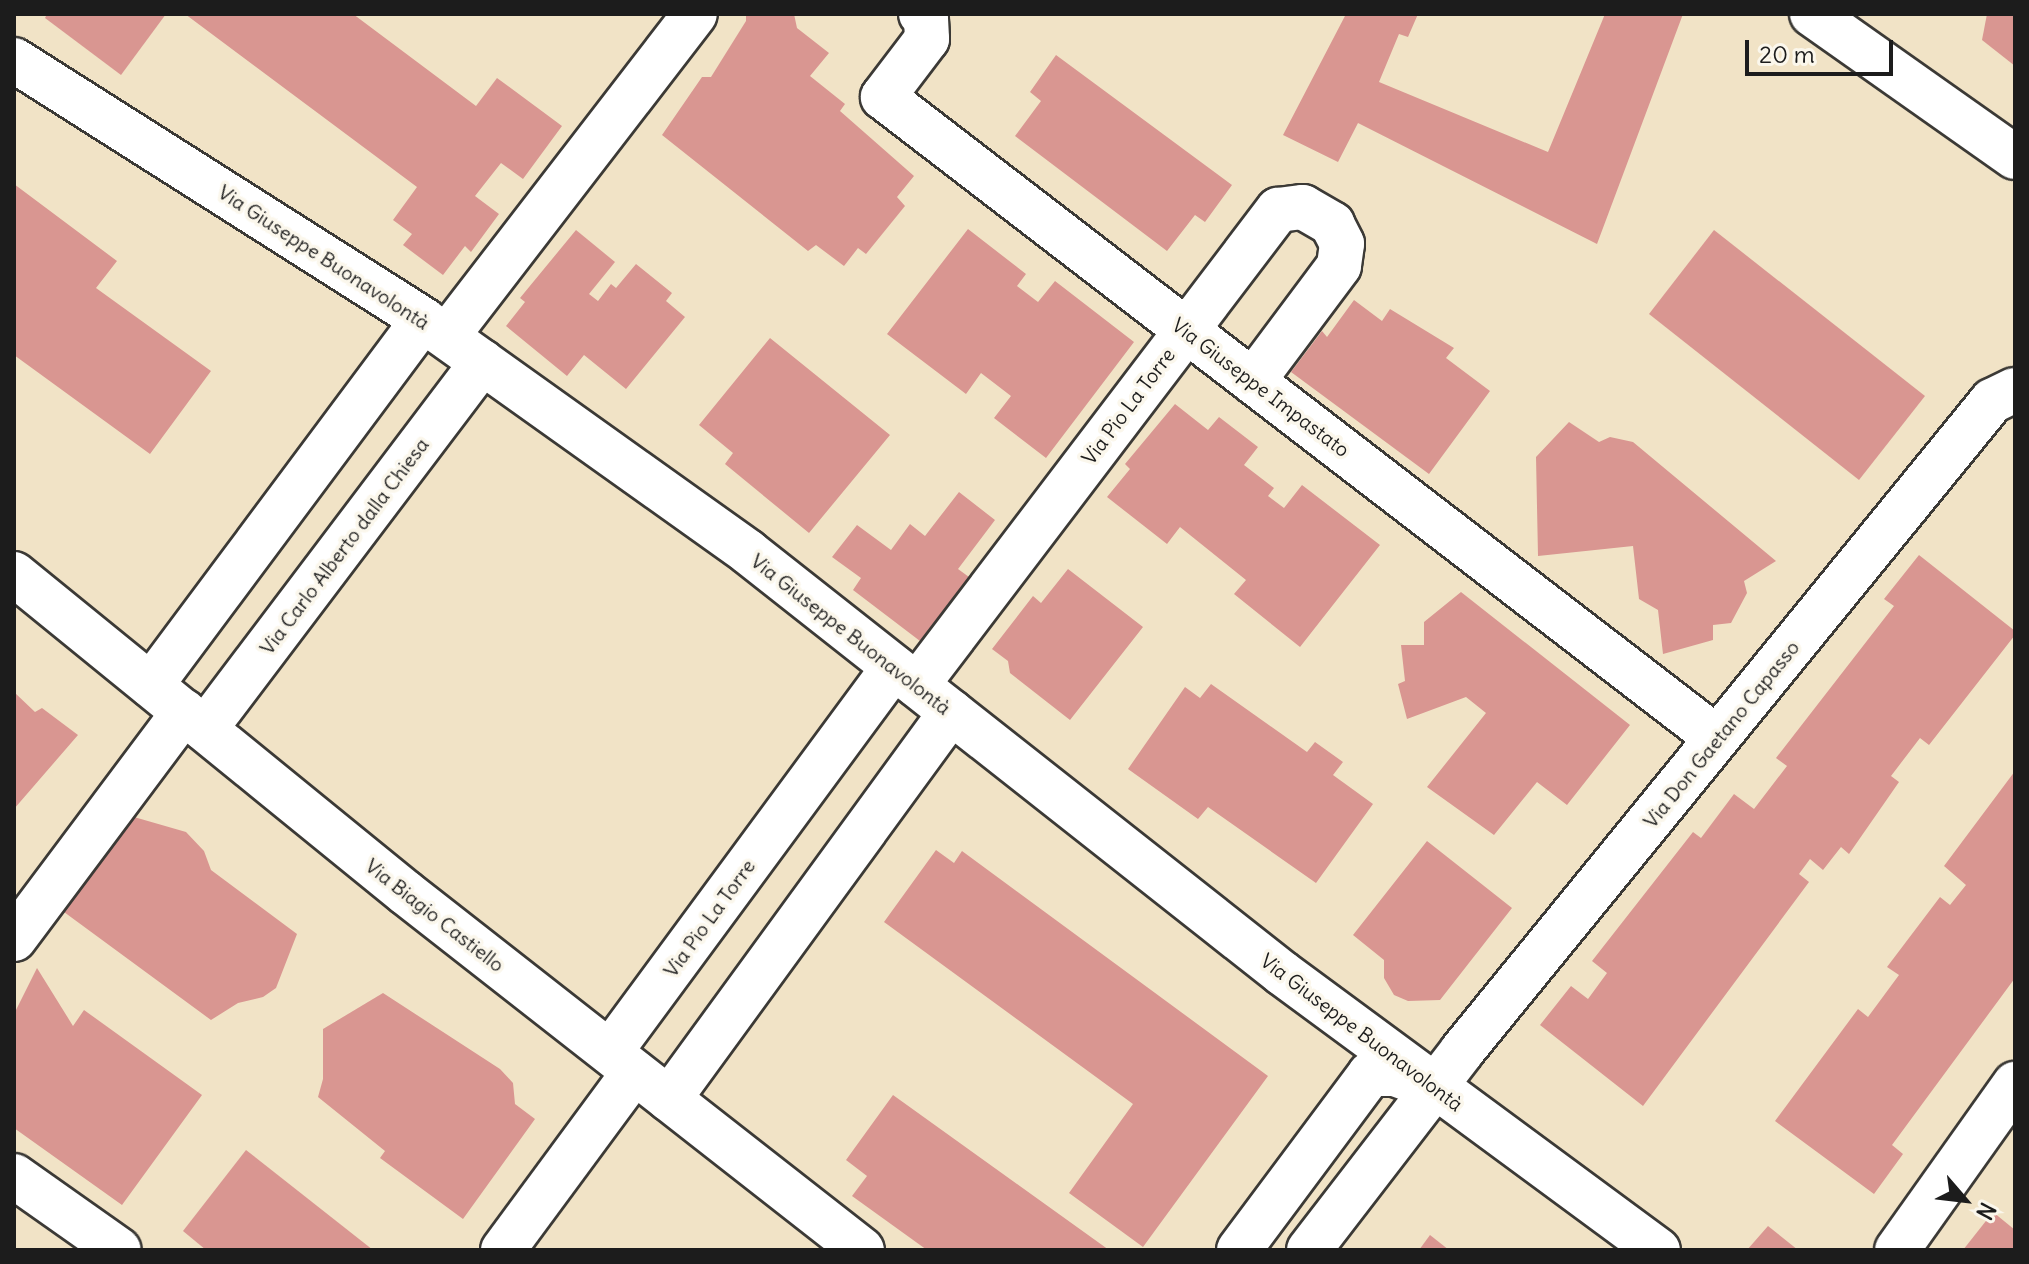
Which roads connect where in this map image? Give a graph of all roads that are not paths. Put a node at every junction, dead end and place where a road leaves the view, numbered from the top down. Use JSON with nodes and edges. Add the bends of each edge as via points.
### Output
{"nodes":[{"id":1,"x":695,"y":14,"type":"edge"},
{"id":2,"x":921,"y":14,"type":"edge"},
{"id":3,"x":1812,"y":14,"type":"edge"},
{"id":4,"x":14,"y":60,"type":"edge"},
{"id":5,"x":2015,"y":157,"type":"edge"},
{"id":6,"x":435,"y":328,"type":"junction"},
{"id":7,"x":1186,"y":330,"type":"junction"},
{"id":8,"x":483,"y":362,"type":"junction"},
{"id":9,"x":1253,"y":381,"type":"junction"},
{"id":10,"x":2015,"y":390,"type":"edge"},
{"id":11,"x":14,"y":574,"type":"edge"},
{"id":12,"x":906,"y":676,"type":"junction"},
{"id":13,"x":151,"y":685,"type":"junction"},
{"id":14,"x":951,"y":712,"type":"junction"},
{"id":15,"x":195,"y":721,"type":"junction"},
{"id":16,"x":1717,"y":738,"type":"junction"},
{"id":17,"x":14,"y":939,"type":"edge"},
{"id":18,"x":622,"y":1062,"type":"junction"},
{"id":19,"x":2015,"y":1084,"type":"edge"},
{"id":20,"x":1433,"y":1087,"type":"junction"},
{"id":21,"x":669,"y":1099,"type":"junction"},
{"id":22,"x":14,"y":1176,"type":"edge"},
{"id":23,"x":119,"y":1250,"type":"edge"},
{"id":24,"x":503,"y":1250,"type":"edge"},
{"id":25,"x":862,"y":1250,"type":"edge"},
{"id":26,"x":1239,"y":1250,"type":"edge"},
{"id":27,"x":1309,"y":1250,"type":"edge"},
{"id":28,"x":1658,"y":1250,"type":"edge"},
{"id":29,"x":1897,"y":1250,"type":"edge"}],
"edges":[{"from":1,"to":6,"type":"street"},
{"from":2,"to":7,"type":"street","name":"Via Giuseppe Impastato","via":[[927,39],[883,97]]},
{"from":3,"to":5,"type":"street"},
{"from":4,"to":6,"type":"street","name":"Via Giuseppe Buonavolontà"},
{"from":6,"to":8,"type":"street","name":"Via Giuseppe Buonavolontà"},
{"from":6,"to":13,"type":"street"},
{"from":7,"to":9,"type":"street","name":"Via Giuseppe Impastato"},
{"from":7,"to":9,"type":"street","name":"Via Pio La Torre","via":[[1278,210],[1303,207],[1332,224],[1342,244],[1339,266]]},
{"from":7,"to":12,"type":"street","name":"Via Pio La Torre"},
{"from":8,"to":12,"type":"street","name":"Via Giuseppe Buonavolontà","via":[[748,552]]},
{"from":8,"to":15,"type":"street","name":"Via Carlo Alberto dalla Chiesa"},
{"from":9,"to":16,"type":"street","name":"Via Giuseppe Impastato"},
{"from":10,"to":16,"type":"street","name":"Via Don Gaetano Capasso","via":[[1992,401]]},
{"from":11,"to":13,"type":"street","name":"Via Biagio Castiello"},
{"from":12,"to":14,"type":"street","name":"Via Giuseppe Buonavolontà"},
{"from":12,"to":18,"type":"street","name":"Via Pio La Torre"},
{"from":13,"to":15,"type":"street","name":"Via Biagio Castiello"},
{"from":14,"to":20,"type":"street","name":"Via Giuseppe Buonavolontà"},
{"from":14,"to":21,"type":"street"},
{"from":15,"to":17,"type":"street","name":"Via Carlo Alberto dalla Chiesa"},
{"from":15,"to":18,"type":"street","name":"Via Biagio Castiello"},
{"from":16,"to":20,"type":"street","name":"Via Don Gaetano Capasso"},
{"from":18,"to":21,"type":"street","name":"Via Biagio Castiello"},
{"from":18,"to":24,"type":"street","name":"Via Pio La Torre"},
{"from":19,"to":29,"type":"street"},
{"from":20,"to":26,"type":"street","via":[[1395,1074],[1370,1074]]},
{"from":20,"to":27,"type":"street","name":"Via Don Gaetano Capasso"},
{"from":20,"to":28,"type":"street","name":"Via Giuseppe Buonavolontà"},
{"from":21,"to":25,"type":"street","name":"Via Biagio Castiello"},
{"from":22,"to":23,"type":"street"}]}
